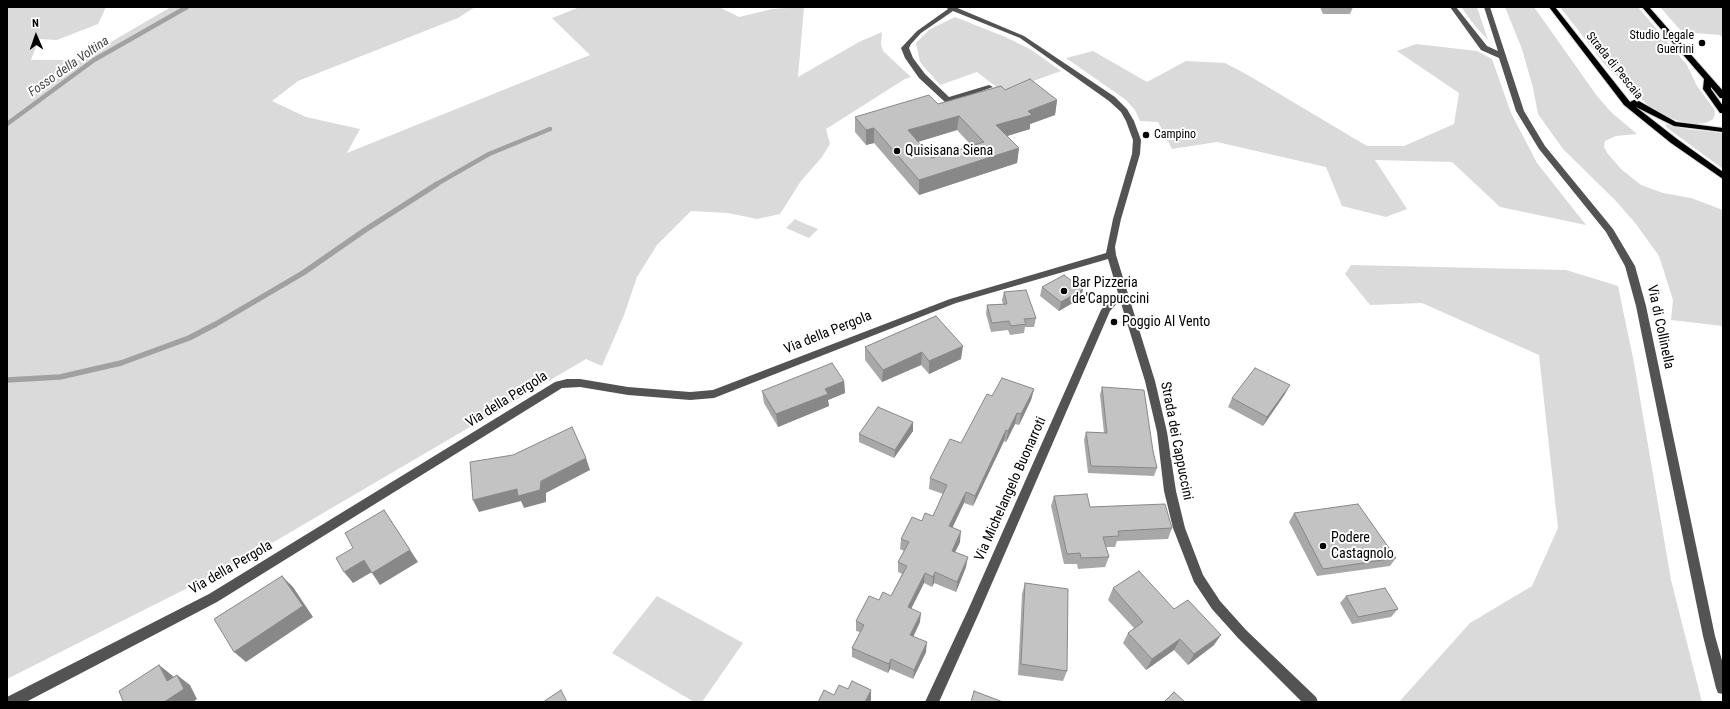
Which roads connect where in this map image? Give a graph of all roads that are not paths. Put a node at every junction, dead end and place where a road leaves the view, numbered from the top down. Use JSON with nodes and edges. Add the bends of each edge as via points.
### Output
{"nodes":[{"id":1,"x":1453,"y":7,"type":"edge"},
{"id":2,"x":1487,"y":7,"type":"edge"},
{"id":3,"x":1552,"y":7,"type":"edge"},
{"id":4,"x":1645,"y":7,"type":"edge"},
{"id":5,"x":950,"y":8,"type":"edge"},
{"id":6,"x":1502,"y":56,"type":"junction"},
{"id":7,"x":1708,"y":78,"type":"junction"},
{"id":8,"x":989,"y":87,"type":"dead end"},
{"id":9,"x":1618,"y":93,"type":"junction"},
{"id":10,"x":1723,"y":96,"type":"edge"},
{"id":11,"x":1723,"y":111,"type":"edge"},
{"id":12,"x":1723,"y":123,"type":"edge"},
{"id":13,"x":1684,"y":126,"type":"junction"},
{"id":14,"x":1723,"y":130,"type":"edge"},
{"id":15,"x":1723,"y":176,"type":"edge"},
{"id":16,"x":1111,"y":255,"type":"junction"},
{"id":17,"x":1123,"y":295,"type":"junction"},
{"id":18,"x":1723,"y":688,"type":"edge"},
{"id":19,"x":12,"y":702,"type":"edge"},
{"id":20,"x":932,"y":702,"type":"edge"},
{"id":21,"x":1310,"y":702,"type":"edge"}],
"edges":[{"from":1,"to":6,"type":"street","via":[[1484,48]]},
{"from":2,"to":6,"type":"street","name":"Via di Collinella"},
{"from":3,"to":9,"type":"main road","name":"Strada di Pescaia"},
{"from":4,"to":7,"type":"main road"},
{"from":5,"to":8,"type":"street","name":"Strada dei Cappuccini","via":[[908,43],[905,48],[907,55],[917,71],[948,100]]},
{"from":5,"to":16,"type":"street","name":"Strada dei Cappuccini","via":[[1022,37],[1112,99],[1128,116],[1137,147],[1113,236]]},
{"from":6,"to":18,"type":"street","name":"Via di Collinella","via":[[1516,101],[1526,122],[1542,147],[1610,231],[1630,266],[1641,306],[1709,636]]},
{"from":7,"to":10,"type":"main road"},
{"from":7,"to":11,"type":"main road","via":[[1707,88]]},
{"from":9,"to":13,"type":"main road","via":[[1658,117]]},
{"from":9,"to":15,"type":"main road","name":"Strada di Pescaia","via":[[1650,123]]},
{"from":12,"to":13,"type":"main road","via":[[1711,127]]},
{"from":13,"to":14,"type":"main road"},
{"from":16,"to":17,"type":"street","name":"Strada dei Cappuccini"},
{"from":16,"to":19,"type":"street","name":"Via della Pergola","via":[[952,301],[714,394],[690,396],[628,391],[580,383],[559,385],[213,598]]},
{"from":17,"to":20,"type":"street","name":"Via Michelangelo Buonarroti","via":[[1115,298],[1106,310]]},
{"from":17,"to":21,"type":"street","name":"Strada dei Cappuccini","via":[[1159,417],[1174,511],[1194,569],[1206,592],[1228,619]]}]}
